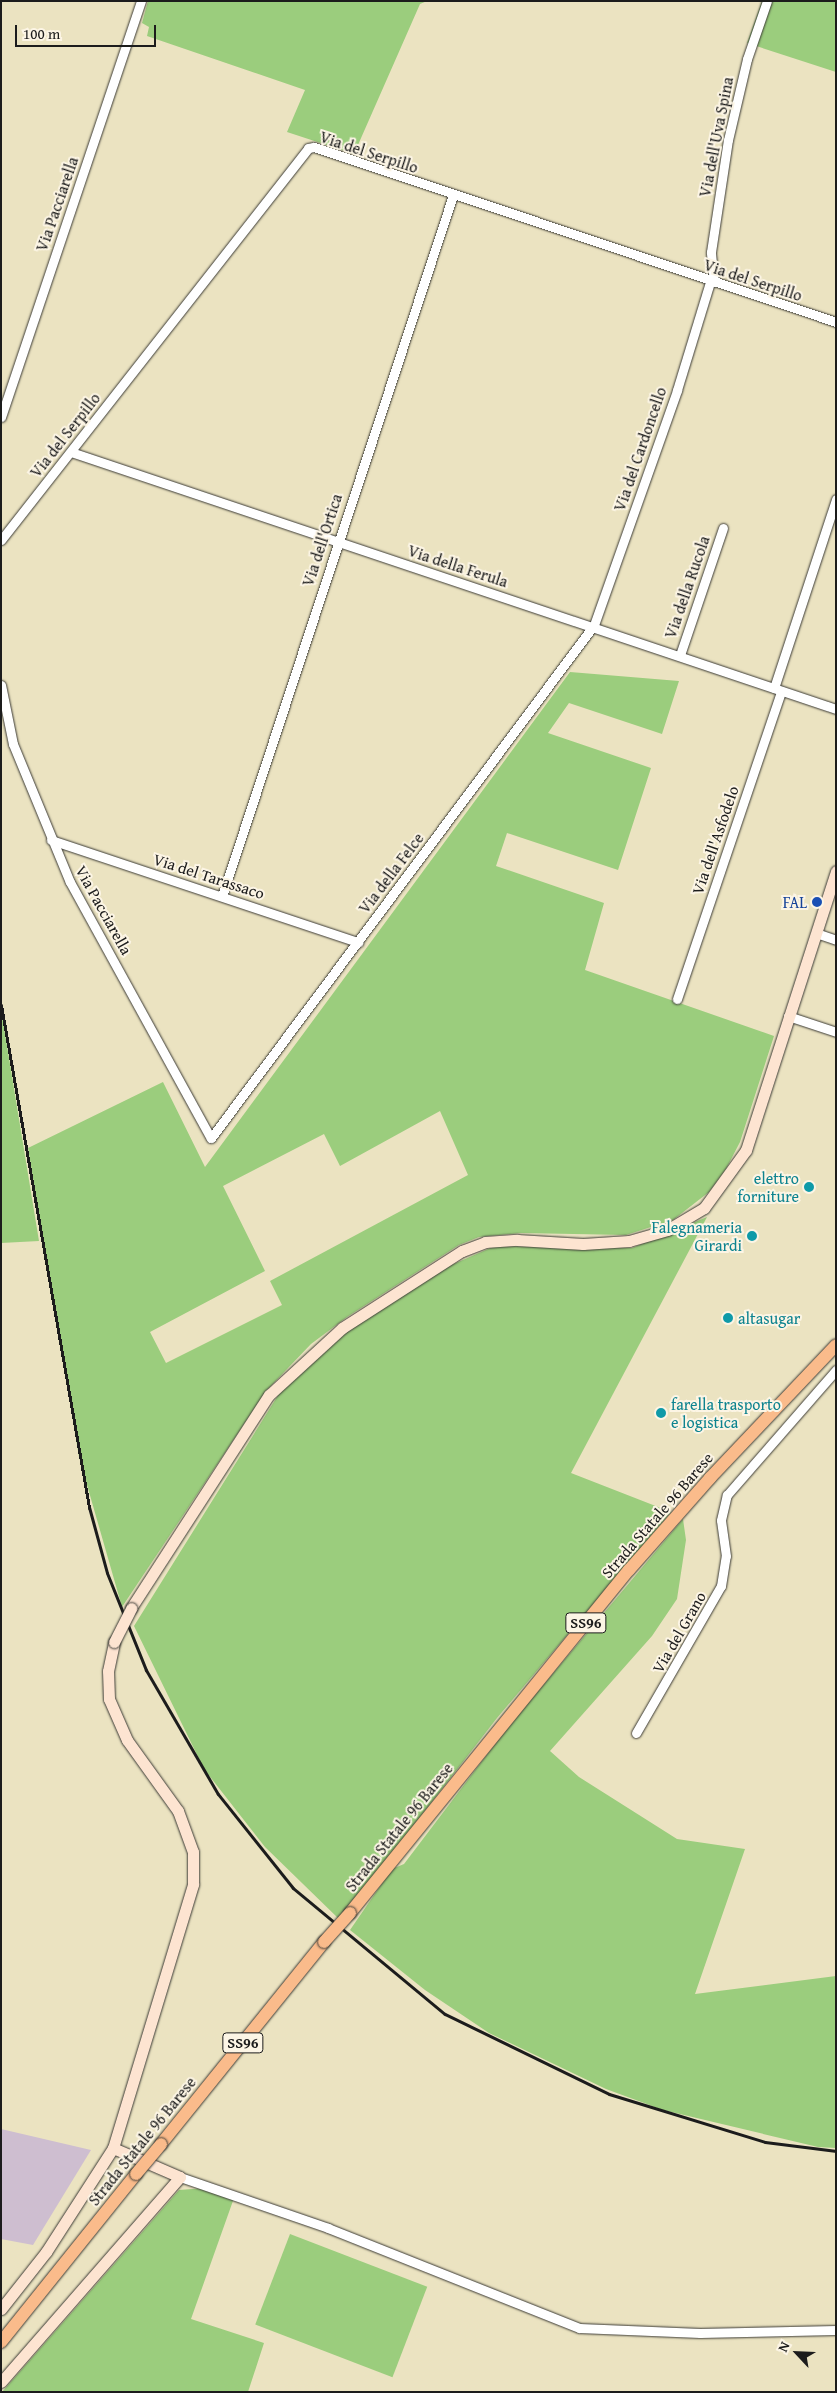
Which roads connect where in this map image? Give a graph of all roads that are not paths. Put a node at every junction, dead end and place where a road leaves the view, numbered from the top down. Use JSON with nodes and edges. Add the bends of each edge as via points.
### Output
{"nodes":[{"id":1,"x":141,"y":1,"type":"edge"},
{"id":2,"x":767,"y":1,"type":"edge"},
{"id":3,"x":453,"y":195,"type":"junction"},
{"id":4,"x":712,"y":282,"type":"junction"},
{"id":5,"x":836,"y":322,"type":"edge"},
{"id":6,"x":1,"y":417,"type":"edge"},
{"id":7,"x":71,"y":452,"type":"junction"},
{"id":8,"x":836,"y":500,"type":"edge"},
{"id":9,"x":723,"y":528,"type":"dead end"},
{"id":10,"x":1,"y":540,"type":"edge"},
{"id":11,"x":337,"y":543,"type":"junction"},
{"id":12,"x":594,"y":625,"type":"junction"},
{"id":13,"x":680,"y":655,"type":"junction"},
{"id":14,"x":1,"y":685,"type":"edge"},
{"id":15,"x":778,"y":690,"type":"junction"},
{"id":16,"x":836,"y":709,"type":"edge"},
{"id":17,"x":51,"y":840,"type":"junction"},
{"id":18,"x":836,"y":871,"type":"edge"},
{"id":19,"x":222,"y":896,"type":"junction"},
{"id":20,"x":816,"y":933,"type":"junction"},
{"id":21,"x":836,"y":940,"type":"edge"},
{"id":22,"x":358,"y":942,"type":"junction"},
{"id":23,"x":677,"y":999,"type":"dead end"},
{"id":24,"x":788,"y":1016,"type":"junction"},
{"id":25,"x":836,"y":1032,"type":"edge"},
{"id":26,"x":210,"y":1138,"type":"joint"},
{"id":27,"x":836,"y":1345,"type":"edge"},
{"id":28,"x":836,"y":1370,"type":"edge"},
{"id":29,"x":636,"y":1733,"type":"dead end"},
{"id":30,"x":114,"y":2148,"type":"junction"},
{"id":31,"x":180,"y":2177,"type":"junction"},
{"id":32,"x":1,"y":2309,"type":"edge"},
{"id":33,"x":836,"y":2330,"type":"edge"},
{"id":34,"x":1,"y":2342,"type":"edge"},
{"id":35,"x":1,"y":2382,"type":"edge"}],
"edges":[{"from":1,"to":6,"type":"street","name":"Via Pacciarella"},
{"from":2,"to":4,"type":"street","name":"Via dell'Uva Spina","via":[[747,59],[728,140],[711,252]]},
{"from":3,"to":4,"type":"street","name":"Via del Serpillo"},
{"from":3,"to":7,"type":"street","name":"Via del Serpillo","via":[[314,147],[302,152]]},
{"from":3,"to":11,"type":"street","name":"Via dell'Ortica"},
{"from":4,"to":5,"type":"street","name":"Via del Serpillo"},
{"from":4,"to":12,"type":"street","name":"Via del Cardoncello"},
{"from":7,"to":10,"type":"street","name":"Via del Serpillo"},
{"from":7,"to":11,"type":"street","name":"Via della Ferula"},
{"from":8,"to":15,"type":"street","name":"Via dell'Asfodelo"},
{"from":9,"to":13,"type":"street","name":"Via della Rucola"},
{"from":11,"to":12,"type":"street","name":"Via della Ferula"},
{"from":11,"to":19,"type":"street","name":"Via dell'Ortica"},
{"from":12,"to":13,"type":"street","name":"Via della Ferula"},
{"from":12,"to":22,"type":"street","name":"Via della Felce"},
{"from":13,"to":15,"type":"street","name":"Via della Ferula"},
{"from":14,"to":17,"type":"street","name":"Via Pacciarella","via":[[13,744]]},
{"from":15,"to":16,"type":"street","name":"Via della Ferula"},
{"from":15,"to":23,"type":"street","name":"Via dell'Asfodelo"},
{"from":17,"to":19,"type":"street","name":"Via del Tarassaco"},
{"from":17,"to":26,"type":"street","name":"Via Pacciarella","via":[[70,882]]},
{"from":18,"to":20,"type":"main road"},
{"from":19,"to":22,"type":"street","name":"Via del Tarassaco"},
{"from":20,"to":21,"type":"street"},
{"from":20,"to":24,"type":"main road"},
{"from":22,"to":26,"type":"street","name":"Via della Felce"},
{"from":24,"to":25,"type":"street"},
{"from":24,"to":30,"type":"main road","bridge":true,"via":[[746,1150],[704,1208],[667,1230],[629,1241],[583,1244],[517,1240],[486,1242],[462,1251],[342,1328],[269,1395],[131,1608],[114,1642],[107,1683],[116,1719],[127,1740],[178,1811],[193,1852],[193,1884]]},
{"from":27,"to":34,"type":"main road","name":"Strada Statale 96 Barese","number":"SS96","bridge":true,"via":[[710,1478],[629,1570]]},
{"from":28,"to":29,"type":"street","name":"Via del Grano","via":[[727,1496],[721,1520],[726,1556],[721,1586]]},
{"from":30,"to":31,"type":"main road"},
{"from":30,"to":32,"type":"main road","via":[[46,2252]]},
{"from":31,"to":33,"type":"street","via":[[328,2228],[579,2328],[700,2334]]},
{"from":31,"to":35,"type":"main road"}]}
